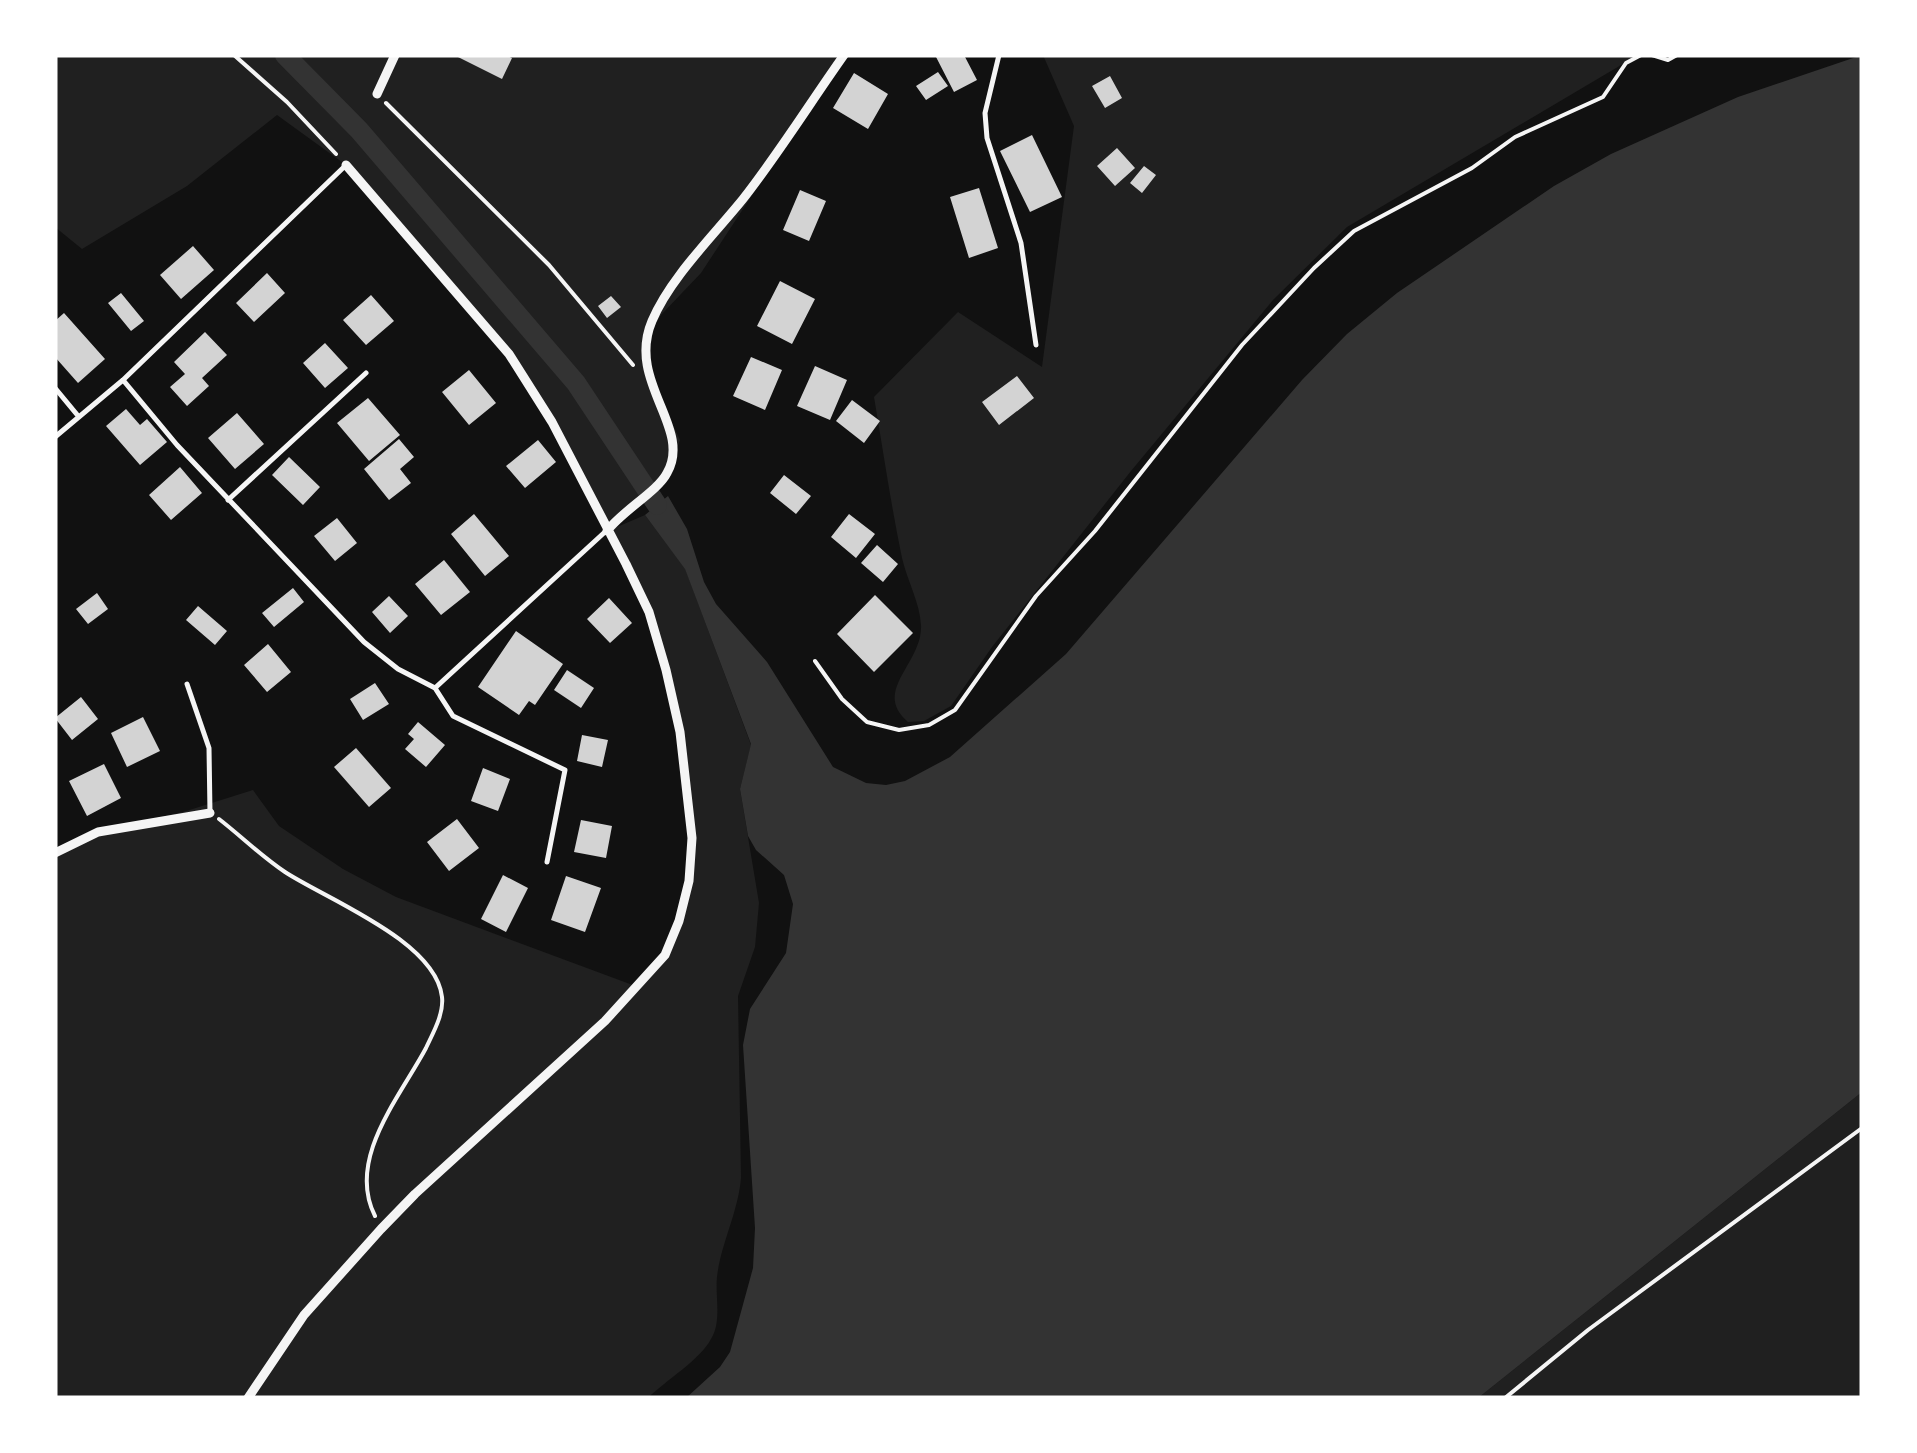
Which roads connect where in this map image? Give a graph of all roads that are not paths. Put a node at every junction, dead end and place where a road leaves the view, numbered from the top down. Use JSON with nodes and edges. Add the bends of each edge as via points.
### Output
{"nodes":[{"id":1,"x":395,"y":55,"type":"edge"},
{"id":2,"x":844,"y":55,"type":"edge"},
{"id":3,"x":999,"y":55,"type":"edge"},
{"id":4,"x":377,"y":94,"type":"road end"},
{"id":5,"x":346,"y":165,"type":"joint"},
{"id":6,"x":1036,"y":345,"type":"dead end"},
{"id":7,"x":366,"y":373,"type":"dead end"},
{"id":8,"x":124,"y":380,"type":"junction"},
{"id":9,"x":55,"y":388,"type":"edge"},
{"id":10,"x":79,"y":417,"type":"junction"},
{"id":11,"x":55,"y":437,"type":"edge"},
{"id":12,"x":228,"y":500,"type":"junction"},
{"id":13,"x":607,"y":531,"type":"junction"},
{"id":14,"x":187,"y":684,"type":"dead end"},
{"id":15,"x":435,"y":688,"type":"junction"},
{"id":16,"x":210,"y":813,"type":"joint"},
{"id":17,"x":55,"y":853,"type":"edge"},
{"id":18,"x":546,"y":862,"type":"dead end"},
{"id":19,"x":248,"y":1398,"type":"edge"}],
"edges":[{"from":1,"to":4,"type":"street"},
{"from":2,"to":13,"type":"street","via":[[652,322],[644,352],[650,384],[675,440],[667,475]]},
{"from":3,"to":6,"type":"lane","via":[[987,138],[1022,244]]},
{"from":5,"to":8,"type":"lane"},
{"from":5,"to":13,"type":"street","via":[[509,354]]},
{"from":7,"to":12,"type":"lane"},
{"from":8,"to":10,"type":"lane"},
{"from":8,"to":12,"type":"lane"},
{"from":9,"to":10,"type":"lane"},
{"from":10,"to":11,"type":"lane"},
{"from":12,"to":15,"type":"lane","via":[[364,642]]},
{"from":13,"to":15,"type":"lane"},
{"from":13,"to":19,"type":"street","via":[[649,612],[680,732],[692,838],[689,880],[665,954],[638,988],[382,1229],[304,1314]]},
{"from":14,"to":16,"type":"lane","via":[[208,748]]},
{"from":15,"to":18,"type":"lane","via":[[452,716],[565,770]]},
{"from":16,"to":17,"type":"street","via":[[98,832]]}]}
